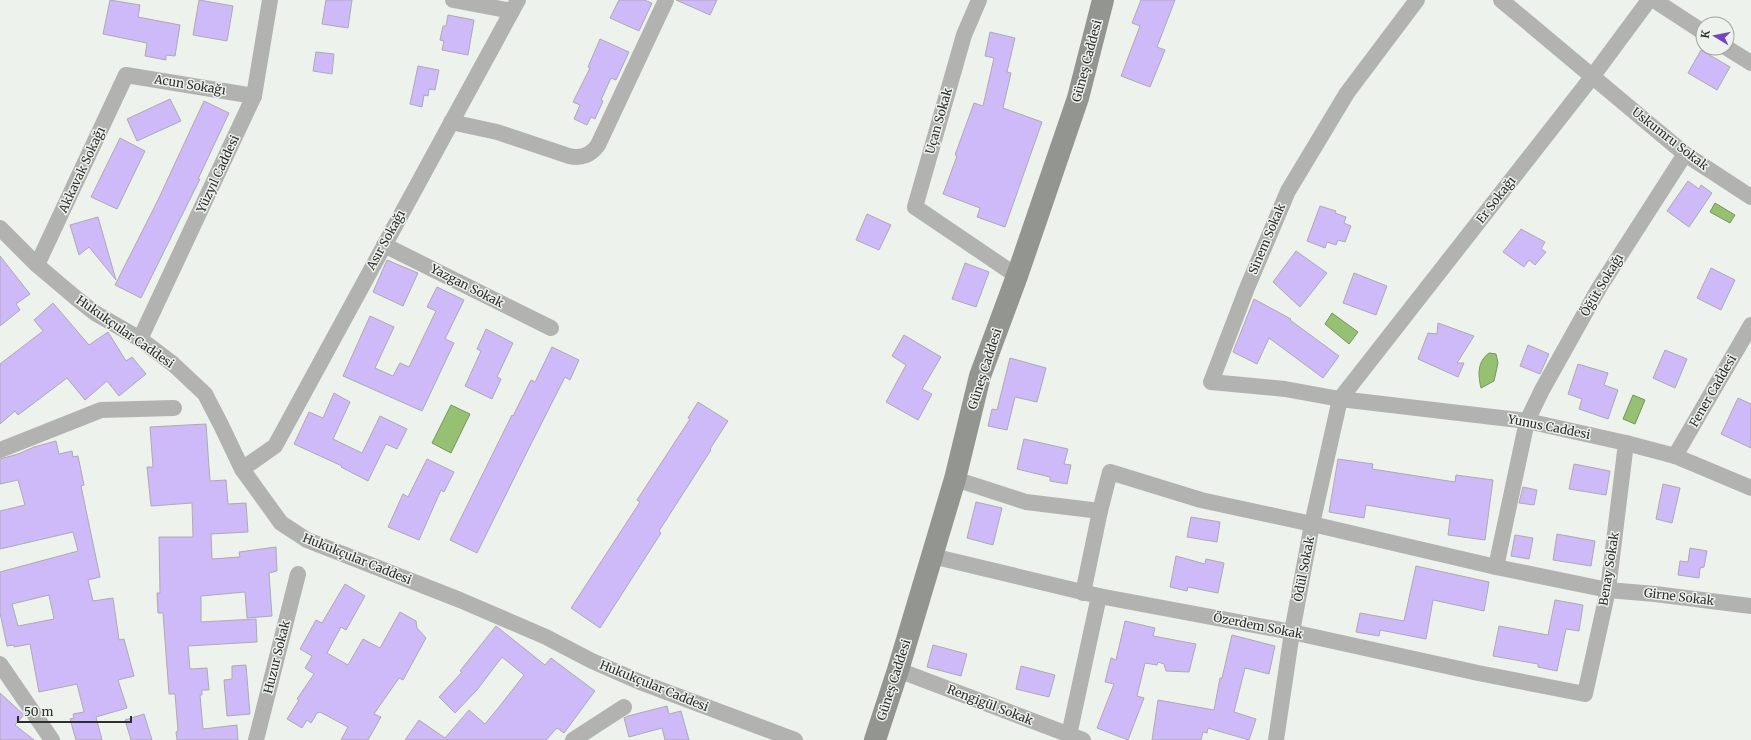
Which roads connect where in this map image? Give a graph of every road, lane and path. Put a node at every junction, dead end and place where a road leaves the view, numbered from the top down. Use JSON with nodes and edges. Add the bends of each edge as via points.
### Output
{"nodes":[{"id":1,"x":270,"y":0,"type":"edge"},
{"id":2,"x":453,"y":0,"type":"edge"},
{"id":3,"x":666,"y":0,"type":"edge"},
{"id":4,"x":979,"y":0,"type":"edge"},
{"id":5,"x":1103,"y":0,"type":"edge"},
{"id":6,"x":1417,"y":0,"type":"edge"},
{"id":7,"x":1501,"y":0,"type":"edge"},
{"id":8,"x":1649,"y":0,"type":"edge"},
{"id":9,"x":1654,"y":0,"type":"edge"},
{"id":10,"x":515,"y":5,"type":"edge"},
{"id":11,"x":1695,"y":27,"type":"edge"},
{"id":12,"x":1735,"y":53,"type":"edge"},
{"id":13,"x":1751,"y":63,"type":"edge"},
{"id":14,"x":126,"y":75,"type":"joint"},
{"id":15,"x":1592,"y":77,"type":"junction"},
{"id":16,"x":254,"y":96,"type":"junction"},
{"id":17,"x":451,"y":122,"type":"junction"},
{"id":18,"x":1685,"y":154,"type":"junction"},
{"id":19,"x":1751,"y":197,"type":"edge"},
{"id":20,"x":0,"y":228,"type":"edge"},
{"id":21,"x":384,"y":245,"type":"junction"},
{"id":22,"x":37,"y":266,"type":"junction"},
{"id":23,"x":1017,"y":276,"type":"junction"},
{"id":24,"x":1751,"y":325,"type":"edge"},
{"id":25,"x":551,"y":328,"type":"dead end"},
{"id":26,"x":140,"y":339,"type":"junction"},
{"id":27,"x":1340,"y":399,"type":"junction"},
{"id":28,"x":174,"y":408,"type":"dead end"},
{"id":29,"x":1526,"y":421,"type":"junction"},
{"id":30,"x":1626,"y":443,"type":"junction"},
{"id":31,"x":0,"y":450,"type":"edge"},
{"id":32,"x":1675,"y":456,"type":"junction"},
{"id":33,"x":242,"y":470,"type":"junction"},
{"id":34,"x":955,"y":479,"type":"junction"},
{"id":35,"x":1751,"y":488,"type":"edge"},
{"id":36,"x":1100,"y":511,"type":"junction"},
{"id":37,"x":1312,"y":524,"type":"junction"},
{"id":38,"x":932,"y":556,"type":"junction"},
{"id":39,"x":1496,"y":567,"type":"junction"},
{"id":40,"x":298,"y":574,"type":"dead end"},
{"id":41,"x":1608,"y":590,"type":"junction"},
{"id":42,"x":1083,"y":593,"type":"junction"},
{"id":43,"x":1099,"y":596,"type":"junction"},
{"id":44,"x":1751,"y":606,"type":"edge"},
{"id":45,"x":1292,"y":632,"type":"junction"},
{"id":46,"x":0,"y":664,"type":"edge"},
{"id":47,"x":898,"y":670,"type":"junction"},
{"id":48,"x":1585,"y":694,"type":"joint"},
{"id":49,"x":624,"y":707,"type":"dead end"},
{"id":50,"x":1076,"y":737,"type":"edge"},
{"id":51,"x":52,"y":740,"type":"edge"},
{"id":52,"x":256,"y":740,"type":"edge"},
{"id":53,"x":573,"y":740,"type":"edge"},
{"id":54,"x":795,"y":740,"type":"edge"},
{"id":55,"x":875,"y":740,"type":"edge"},
{"id":56,"x":1276,"y":740,"type":"edge"}],
"edges":[{"from":1,"to":16,"type":"street","name":"Yüzyıl Caddesi"},
{"from":2,"to":10,"type":"street"},
{"from":3,"to":17,"type":"street","via":[[598,144],[588,155],[575,158],[497,132]]},
{"from":4,"to":23,"type":"street","name":"Uçan Sokak","via":[[964,35],[915,207]]},
{"from":5,"to":23,"type":"main road","name":"Güneş Caddesi","via":[[1078,98]]},
{"from":6,"to":27,"type":"street","name":"Sinem Sokak","via":[[1347,93],[1288,191],[1211,382],[1285,389]]},
{"from":7,"to":15,"type":"street","name":"Uskumru Sokak"},
{"from":8,"to":15,"type":"street","name":"Er Sokağı"},
{"from":9,"to":11,"type":"street"},
{"from":10,"to":17,"type":"street","name":"Asır Sokağı"},
{"from":12,"to":13,"type":"street"},
{"from":14,"to":16,"type":"street","name":"Acun Sokağı"},
{"from":14,"to":22,"type":"street","name":"Akkavak Sokağı"},
{"from":15,"to":18,"type":"street","name":"Uskumru Sokak"},
{"from":15,"to":27,"type":"street","name":"Er Sokağı"},
{"from":16,"to":26,"type":"street","name":"Yüzyıl Caddesi"},
{"from":17,"to":21,"type":"street","name":"Asır Sokağı"},
{"from":18,"to":19,"type":"street","name":"Uskumru Sokak"},
{"from":18,"to":29,"type":"street","name":"Öğüt Sokağı","via":[[1598,288]]},
{"from":20,"to":22,"type":"street","name":"Hukukçular Caddesi"},
{"from":21,"to":25,"type":"street","name":"Yazgan Sokak"},
{"from":21,"to":33,"type":"street","name":"Asır Sokağı","via":[[275,446]]},
{"from":22,"to":26,"type":"street","name":"Hukukçular Caddesi","via":[[95,313]]},
{"from":23,"to":34,"type":"main road","name":"Güneş Caddesi","via":[[980,376]]},
{"from":24,"to":32,"type":"street","name":"Fener Caddesi"},
{"from":26,"to":33,"type":"street","name":"Hukukçular Caddesi","via":[[173,364],[204,394]]},
{"from":27,"to":29,"type":"street","name":"Yunus Caddesi"},
{"from":27,"to":37,"type":"street","name":"Ödül Sokak"},
{"from":28,"to":31,"type":"street","via":[[101,410]]},
{"from":29,"to":30,"type":"street","name":"Yunus Caddesi"},
{"from":29,"to":39,"type":"street","name":"Öğüt Sokağı"},
{"from":30,"to":32,"type":"street","name":"Yunus Caddesi"},
{"from":30,"to":41,"type":"street","name":"Benay Sokak"},
{"from":32,"to":35,"type":"street","name":"Yunus Caddesi"},
{"from":33,"to":54,"type":"street","name":"Hukukçular Caddesi","via":[[281,523],[307,540],[460,600],[640,682]]},
{"from":34,"to":36,"type":"street","via":[[1026,502]]},
{"from":34,"to":38,"type":"main road","name":"Güneş Caddesi"},
{"from":36,"to":37,"type":"street","name":"Girne Sokak","via":[[1110,472],[1201,500]]},
{"from":36,"to":42,"type":"street"},
{"from":37,"to":39,"type":"street","name":"Girne Sokak"},
{"from":37,"to":45,"type":"street","name":"Ödül Sokak"},
{"from":38,"to":42,"type":"street","name":"Özerdem Sokak"},
{"from":38,"to":47,"type":"main road","name":"Güneş Caddesi"},
{"from":39,"to":41,"type":"street","name":"Girne Sokak"},
{"from":40,"to":52,"type":"street","name":"Huzur Sokak"},
{"from":41,"to":44,"type":"street","name":"Girne Sokak"},
{"from":41,"to":48,"type":"street","name":"Benay Sokak"},
{"from":42,"to":43,"type":"street","name":"Özerdem Sokak"},
{"from":43,"to":45,"type":"street","name":"Özerdem Sokak"},
{"from":43,"to":50,"type":"street"},
{"from":45,"to":48,"type":"street","name":"Özerdem Sokak"},
{"from":45,"to":56,"type":"street","name":"Ödül Sokak"},
{"from":46,"to":51,"type":"street"},
{"from":47,"to":50,"type":"street","name":"Rengigül Sokak"},
{"from":47,"to":55,"type":"main road","name":"Güneş Caddesi"},
{"from":49,"to":53,"type":"street"}]}
